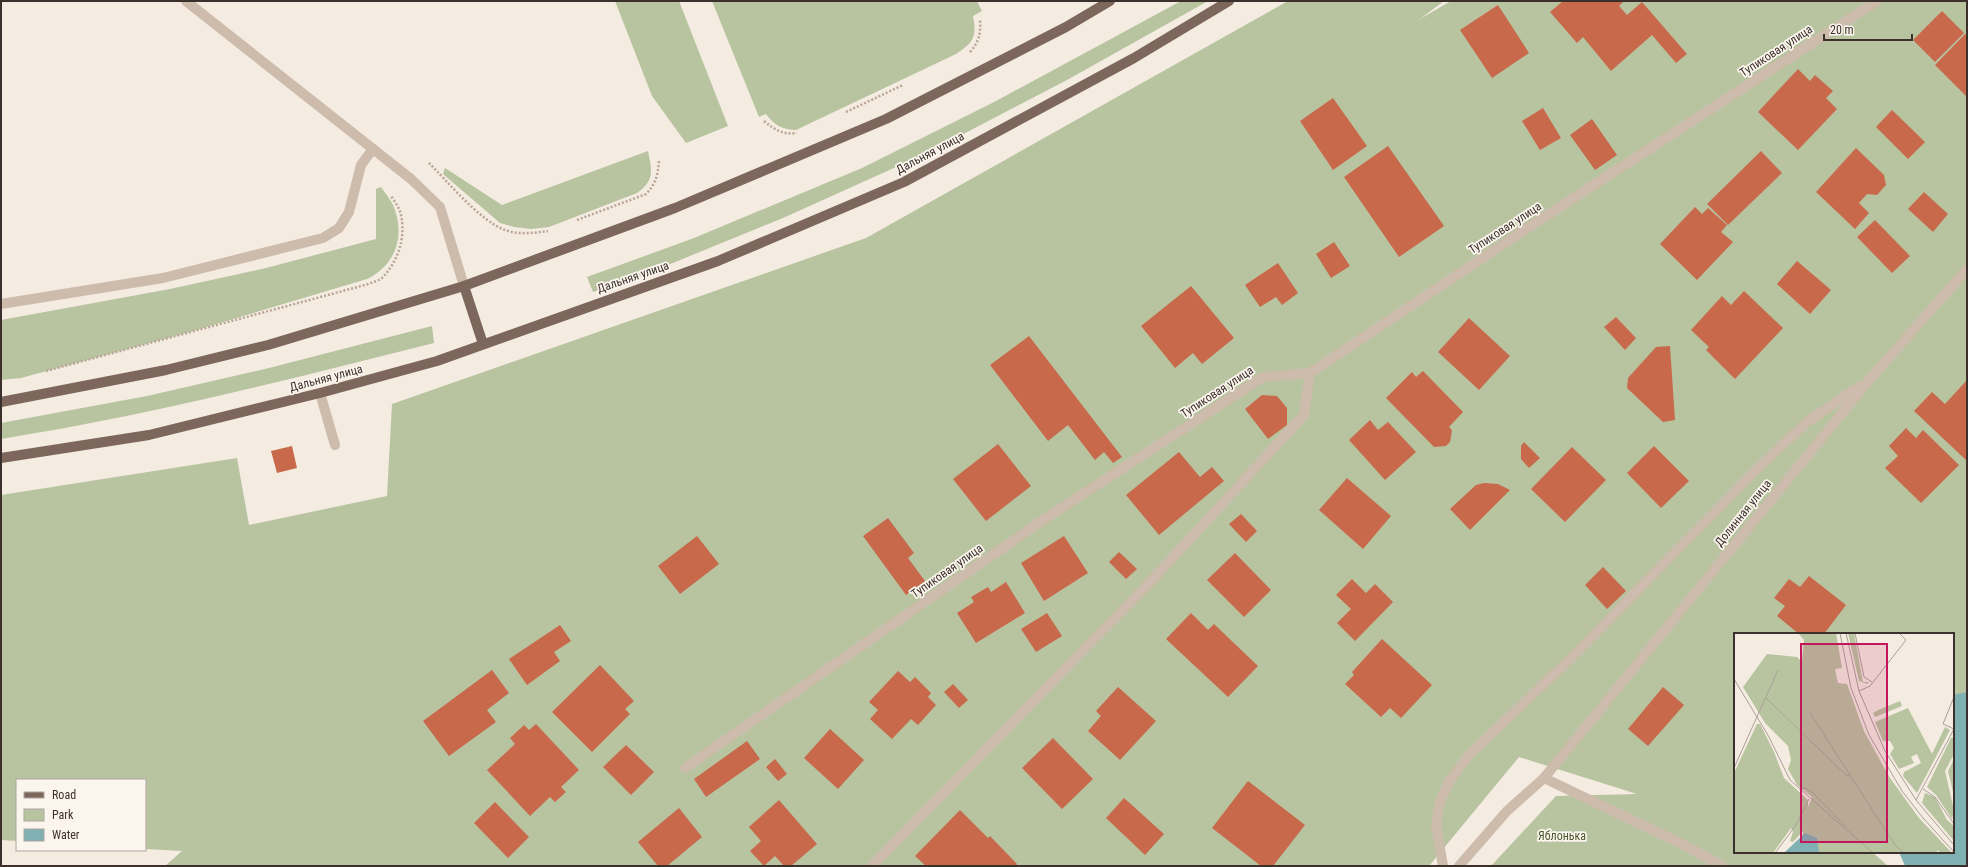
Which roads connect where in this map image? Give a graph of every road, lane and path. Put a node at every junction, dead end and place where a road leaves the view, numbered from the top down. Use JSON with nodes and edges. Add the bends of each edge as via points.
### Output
{"nodes":[{"id":1,"x":186,"y":1,"type":"edge"},
{"id":2,"x":1110,"y":1,"type":"edge"},
{"id":3,"x":1229,"y":1,"type":"edge"},
{"id":4,"x":1877,"y":1,"type":"edge"},
{"id":5,"x":980,"y":20,"type":"dead end"},
{"id":6,"x":966,"y":56,"type":"dead end"},
{"id":7,"x":909,"y":82,"type":"dead end"},
{"id":8,"x":844,"y":112,"type":"dead end"},
{"id":9,"x":764,"y":121,"type":"dead end"},
{"id":10,"x":802,"y":132,"type":"dead end"},
{"id":11,"x":373,"y":149,"type":"junction"},
{"id":12,"x":659,"y":161,"type":"dead end"},
{"id":13,"x":429,"y":163,"type":"dead end"},
{"id":14,"x":391,"y":196,"type":"dead end"},
{"id":15,"x":576,"y":220,"type":"dead end"},
{"id":16,"x":556,"y":229,"type":"dead end"},
{"id":17,"x":1967,"y":269,"type":"edge"},
{"id":18,"x":464,"y":286,"type":"junction"},
{"id":19,"x":1,"y":304,"type":"edge"},
{"id":20,"x":483,"y":344,"type":"junction"},
{"id":21,"x":44,"y":371,"type":"dead end"},
{"id":22,"x":1310,"y":373,"type":"junction"},
{"id":23,"x":1870,"y":379,"type":"junction"},
{"id":24,"x":320,"y":393,"type":"junction"},
{"id":25,"x":1,"y":402,"type":"edge"},
{"id":26,"x":335,"y":445,"type":"dead end"},
{"id":27,"x":1,"y":458,"type":"edge"},
{"id":28,"x":685,"y":768,"type":"dead end"},
{"id":29,"x":1544,"y":778,"type":"junction"},
{"id":30,"x":872,"y":866,"type":"edge"},
{"id":31,"x":1443,"y":866,"type":"edge"},
{"id":32,"x":1459,"y":866,"type":"edge"},
{"id":33,"x":1722,"y":866,"type":"edge"}],
"edges":[{"from":1,"to":11,"type":"street"},
{"from":2,"to":18,"type":"main road","via":[[1066,27],[886,119],[675,208]]},
{"from":3,"to":20,"type":"main road","name":"Дальняя улица","via":[[1134,58],[904,182],[718,261]]},
{"from":4,"to":22,"type":"street","name":"Тупиковая улица"},
{"from":5,"to":6,"type":"path","via":[[981,34],[975,47]]},
{"from":7,"to":8,"type":"path"},
{"from":9,"to":10,"type":"path","via":[[776,131],[789,134]]},
{"from":11,"to":18,"type":"street","via":[[411,179],[440,207]]},
{"from":11,"to":19,"type":"street","via":[[361,164],[349,212],[340,228],[323,238],[163,278]]},
{"from":12,"to":15,"type":"path","via":[[654,186],[646,194]]},
{"from":13,"to":16,"type":"path","via":[[486,219],[505,230],[527,234]]},
{"from":14,"to":21,"type":"path","via":[[401,214],[402,240],[392,266],[381,279],[365,286]]},
{"from":17,"to":23,"type":"street","name":"Долинная улица"},
{"from":18,"to":20,"type":"main road"},
{"from":18,"to":25,"type":"main road","via":[[268,346],[166,370]]},
{"from":20,"to":24,"type":"main road","name":"Дальняя улица","via":[[437,361]]},
{"from":22,"to":28,"type":"street","name":"Тупиковая улица","via":[[1263,377],[1043,520]]},
{"from":22,"to":30,"type":"street","via":[[1304,416],[1147,584]]},
{"from":23,"to":29,"type":"street","name":"Долинная улица"},
{"from":23,"to":31,"type":"street","via":[[1807,422],[1757,469],[1570,659],[1468,756],[1449,782],[1440,801],[1436,825]]},
{"from":24,"to":26,"type":"street"},
{"from":24,"to":27,"type":"main road","name":"Дальняя улица","via":[[149,435]]},
{"from":29,"to":32,"type":"street","name":"Долинная улица","via":[[1507,811]]},
{"from":29,"to":33,"type":"street"}]}
